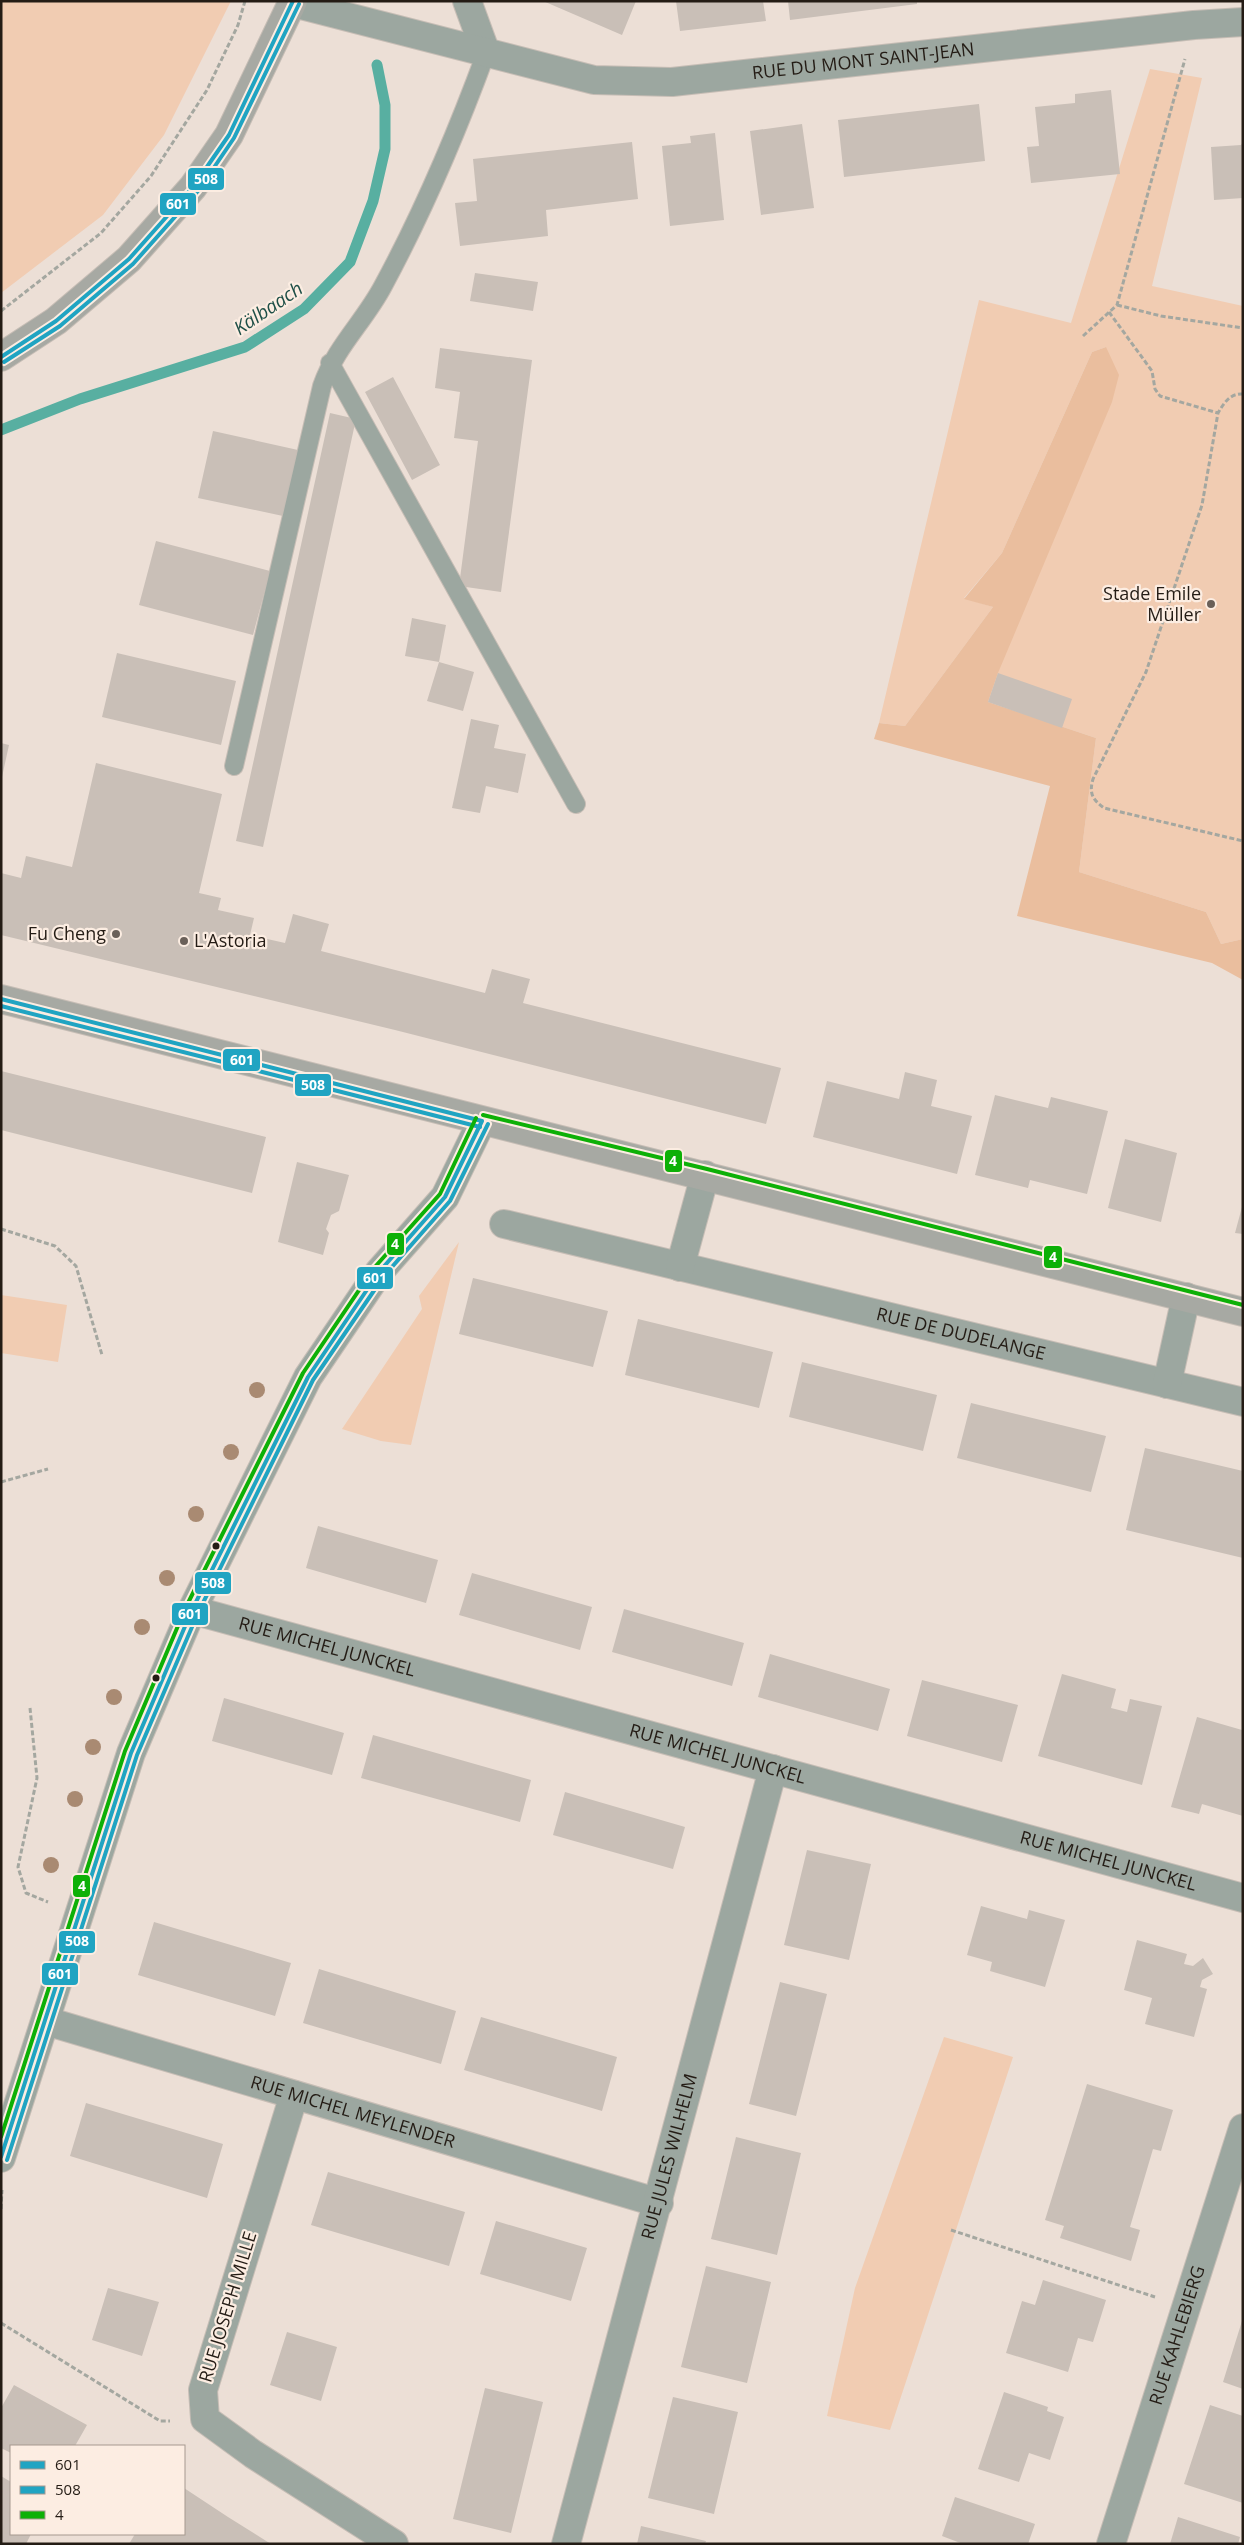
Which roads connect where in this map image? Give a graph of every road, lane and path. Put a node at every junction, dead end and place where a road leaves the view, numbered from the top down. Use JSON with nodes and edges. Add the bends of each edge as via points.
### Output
{"nodes":[{"id":1,"x":245,"y":1,"type":"edge"},
{"id":2,"x":467,"y":1,"type":"edge"},
{"id":3,"x":293,"y":2,"type":"edge"},
{"id":4,"x":1243,"y":22,"type":"edge"},
{"id":5,"x":1194,"y":25,"type":"junction"},
{"id":6,"x":486,"y":53,"type":"junction"},
{"id":7,"x":1117,"y":305,"type":"junction"},
{"id":8,"x":1,"y":311,"type":"edge"},
{"id":9,"x":1109,"y":312,"type":"junction"},
{"id":10,"x":1243,"y":328,"type":"edge"},
{"id":11,"x":1083,"y":336,"type":"dead end"},
{"id":12,"x":1,"y":357,"type":"edge"},
{"id":13,"x":330,"y":363,"type":"junction"},
{"id":14,"x":1243,"y":394,"type":"edge"},
{"id":15,"x":1218,"y":413,"type":"junction"},
{"id":16,"x":234,"y":766,"type":"dead end"},
{"id":17,"x":576,"y":804,"type":"dead end"},
{"id":18,"x":1243,"y":842,"type":"edge"},
{"id":19,"x":1,"y":1000,"type":"edge"},
{"id":20,"x":482,"y":1121,"type":"junction"},
{"id":21,"x":705,"y":1175,"type":"junction"},
{"id":22,"x":504,"y":1224,"type":"dead end"},
{"id":23,"x":1,"y":1229,"type":"edge"},
{"id":24,"x":680,"y":1267,"type":"junction"},
{"id":25,"x":1186,"y":1298,"type":"junction"},
{"id":26,"x":1243,"y":1312,"type":"edge"},
{"id":27,"x":102,"y":1355,"type":"dead end"},
{"id":28,"x":1167,"y":1384,"type":"junction"},
{"id":29,"x":1243,"y":1402,"type":"edge"},
{"id":30,"x":48,"y":1468,"type":"dead end"},
{"id":31,"x":1,"y":1482,"type":"edge"},
{"id":32,"x":192,"y":1610,"type":"junction"},
{"id":33,"x":30,"y":1708,"type":"dead end"},
{"id":34,"x":773,"y":1769,"type":"junction"},
{"id":35,"x":1243,"y":1898,"type":"edge"},
{"id":36,"x":79,"y":1915,"type":"junction"},
{"id":37,"x":46,"y":2021,"type":"junction"},
{"id":38,"x":294,"y":2095,"type":"junction"},
{"id":39,"x":1243,"y":2128,"type":"edge"},
{"id":40,"x":1,"y":2158,"type":"edge"},
{"id":41,"x":659,"y":2203,"type":"junction"},
{"id":42,"x":951,"y":2230,"type":"dead end"},
{"id":43,"x":1186,"y":2307,"type":"junction"},
{"id":44,"x":1,"y":2323,"type":"edge"},
{"id":45,"x":205,"y":2420,"type":"junction"},
{"id":46,"x":394,"y":2544,"type":"edge"},
{"id":47,"x":566,"y":2544,"type":"edge"},
{"id":48,"x":1110,"y":2544,"type":"edge"}],
"edges":[{"from":1,"to":8,"type":"path","via":[[238,25],[207,90],[151,176],[101,233]]},
{"from":2,"to":6,"type":"street"},
{"from":3,"to":6,"type":"street","name":"RUE DU MONT SAINT-JEAN"},
{"from":3,"to":12,"type":"main road","via":[[229,135],[193,187],[129,259],[56,322]]},
{"from":4,"to":5,"type":"street","name":"RUE DU MONT SAINT-JEAN"},
{"from":5,"to":6,"type":"street","name":"RUE DU MONT SAINT-JEAN","via":[[672,82],[594,80]]},
{"from":5,"to":7,"type":"path"},
{"from":6,"to":13,"type":"lane","via":[[460,124],[383,287]]},
{"from":7,"to":9,"type":"path"},
{"from":7,"to":10,"type":"path","via":[[1161,316]]},
{"from":9,"to":11,"type":"path"},
{"from":9,"to":15,"type":"path","via":[[1152,371],[1155,389],[1160,396]]},
{"from":13,"to":16,"type":"lane"},
{"from":13,"to":17,"type":"lane"},
{"from":14,"to":15,"type":"path","via":[[1225,400]]},
{"from":15,"to":18,"type":"path","via":[[1202,505],[1146,672],[1090,790],[1094,801],[1104,808]]},
{"from":19,"to":20,"type":"main road"},
{"from":20,"to":21,"type":"main road"},
{"from":20,"to":32,"type":"street","via":[[445,1196],[379,1272],[308,1377]]},
{"from":21,"to":24,"type":"street"},
{"from":21,"to":25,"type":"main road"},
{"from":22,"to":24,"type":"street","name":"RUE DE DUDELANGE"},
{"from":23,"to":27,"type":"path","via":[[55,1246],[76,1266]]},
{"from":24,"to":28,"type":"street","name":"RUE DE DUDELANGE"},
{"from":25,"to":26,"type":"main road"},
{"from":25,"to":28,"type":"street"},
{"from":28,"to":29,"type":"street","name":"RUE DE DUDELANGE"},
{"from":30,"to":31,"type":"path"},
{"from":32,"to":34,"type":"street","name":"RUE MICHEL JUNCKEL"},
{"from":32,"to":36,"type":"street","via":[[131,1753]]},
{"from":33,"to":36,"type":"path","via":[[37,1778],[18,1867],[26,1893]]},
{"from":34,"to":35,"type":"street","name":"RUE MICHEL JUNCKEL"},
{"from":34,"to":41,"type":"street","name":"RUE JULES WILHELM"},
{"from":36,"to":37,"type":"street"},
{"from":37,"to":38,"type":"street","name":"RUE MICHEL MEYLENDER"},
{"from":37,"to":40,"type":"street"},
{"from":38,"to":41,"type":"street","name":"RUE MICHEL MEYLENDER"},
{"from":38,"to":45,"type":"street","name":"RUE JOSEPH MILLE","via":[[202,2390]]},
{"from":39,"to":43,"type":"street","name":"RUE KAHLEBIERG"},
{"from":41,"to":47,"type":"street","name":"RUE JULES WILHELM"},
{"from":42,"to":43,"type":"path"},
{"from":43,"to":48,"type":"street","name":"RUE KAHLEBIERG"},
{"from":44,"to":45,"type":"path","via":[[160,2421]]},
{"from":45,"to":46,"type":"street"}]}
